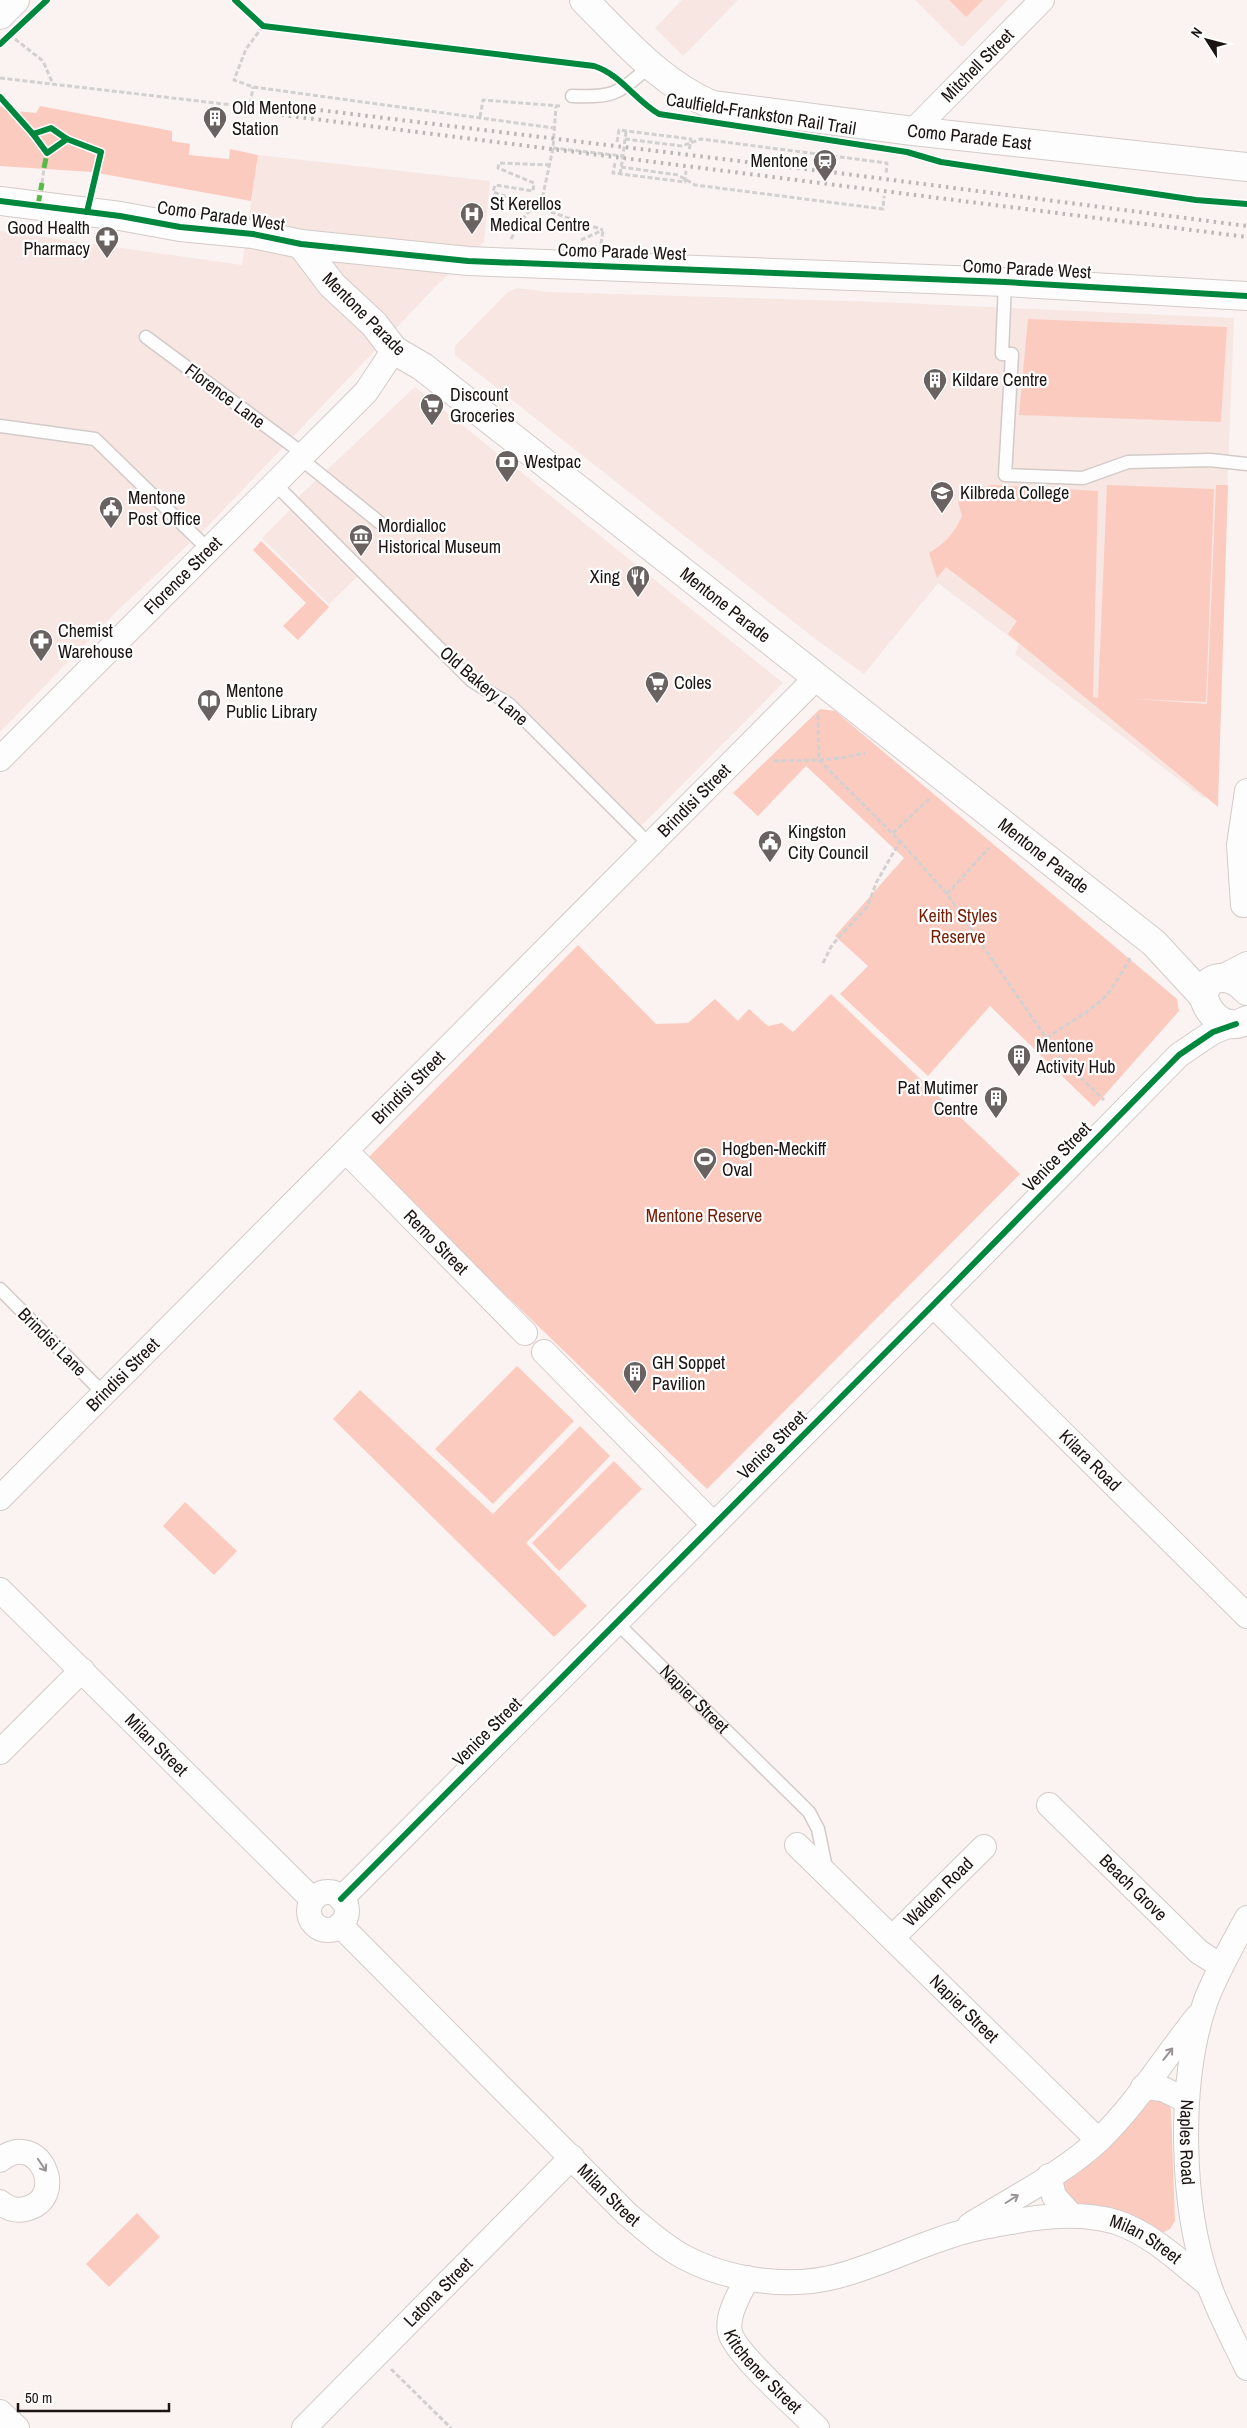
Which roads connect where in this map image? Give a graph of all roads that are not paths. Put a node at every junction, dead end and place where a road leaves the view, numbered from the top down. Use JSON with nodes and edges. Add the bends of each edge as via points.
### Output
{"nodes":[{"id":1,"x":15,"y":0,"type":"edge"},
{"id":2,"x":584,"y":0,"type":"edge"},
{"id":3,"x":1042,"y":0,"type":"edge"},
{"id":4,"x":0,"y":16,"type":"edge"},
{"id":5,"x":650,"y":66,"type":"junction"},
{"id":6,"x":569,"y":101,"type":"road end"},
{"id":7,"x":914,"y":131,"type":"junction"},
{"id":8,"x":1247,"y":167,"type":"edge"},
{"id":9,"x":0,"y":201,"type":"edge"},
{"id":10,"x":301,"y":244,"type":"junction"},
{"id":11,"x":1005,"y":282,"type":"junction"},
{"id":12,"x":1247,"y":296,"type":"edge"},
{"id":13,"x":146,"y":337,"type":"dead end"},
{"id":14,"x":403,"y":356,"type":"junction"},
{"id":15,"x":0,"y":426,"type":"edge"},
{"id":16,"x":303,"y":457,"type":"junction"},
{"id":17,"x":1247,"y":464,"type":"edge"},
{"id":18,"x":276,"y":485,"type":"junction"},
{"id":19,"x":379,"y":522,"type":"dead end"},
{"id":20,"x":208,"y":549,"type":"junction"},
{"id":21,"x":817,"y":677,"type":"junction"},
{"id":22,"x":0,"y":759,"type":"edge"},
{"id":23,"x":1247,"y":792,"type":"edge"},
{"id":24,"x":650,"y":845,"type":"junction"},
{"id":25,"x":1245,"y":908,"type":"edge"},
{"id":26,"x":1247,"y":964,"type":"edge"},
{"id":27,"x":1212,"y":987,"type":"junction"},
{"id":28,"x":1247,"y":992,"type":"edge"},
{"id":29,"x":1241,"y":1024,"type":"edge"},
{"id":30,"x":1179,"y":1055,"type":"junction"},
{"id":31,"x":346,"y":1151,"type":"junction"},
{"id":32,"x":0,"y":1289,"type":"edge"},
{"id":33,"x":933,"y":1305,"type":"junction"},
{"id":34,"x":525,"y":1333,"type":"dead end"},
{"id":35,"x":544,"y":1352,"type":"dead end"},
{"id":36,"x":104,"y":1394,"type":"junction"},
{"id":37,"x":0,"y":1498,"type":"edge"},
{"id":38,"x":714,"y":1525,"type":"junction"},
{"id":39,"x":0,"y":1590,"type":"edge"},
{"id":40,"x":1247,"y":1616,"type":"edge"},
{"id":41,"x":616,"y":1622,"type":"junction"},
{"id":42,"x":82,"y":1670,"type":"junction"},
{"id":43,"x":0,"y":1752,"type":"edge"},
{"id":44,"x":1049,"y":1804,"type":"dead end"},
{"id":45,"x":797,"y":1844,"type":"dead end"},
{"id":46,"x":984,"y":1847,"type":"dead end"},
{"id":47,"x":831,"y":1877,"type":"junction"},
{"id":48,"x":342,"y":1899,"type":"junction"},
{"id":49,"x":313,"y":1900,"type":"junction"},
{"id":50,"x":1247,"y":1918,"type":"edge"},
{"id":51,"x":340,"y":1925,"type":"junction"},
{"id":52,"x":892,"y":1937,"type":"junction"},
{"id":53,"x":1221,"y":1966,"type":"junction"},
{"id":54,"x":1203,"y":2010,"type":"junction"},
{"id":55,"x":1143,"y":2087,"type":"junction"},
{"id":56,"x":1187,"y":2101,"type":"junction"},
{"id":57,"x":1098,"y":2140,"type":"junction"},
{"id":58,"x":572,"y":2157,"type":"junction"},
{"id":59,"x":0,"y":2160,"type":"edge"},
{"id":60,"x":1049,"y":2176,"type":"junction"},
{"id":61,"x":0,"y":2202,"type":"edge"},
{"id":62,"x":1071,"y":2215,"type":"junction"},
{"id":63,"x":956,"y":2234,"type":"junction"},
{"id":64,"x":746,"y":2278,"type":"junction"},
{"id":65,"x":1209,"y":2285,"type":"junction"},
{"id":66,"x":1247,"y":2368,"type":"edge"},
{"id":67,"x":0,"y":2412,"type":"edge"},
{"id":68,"x":17,"y":2428,"type":"edge"},
{"id":69,"x":304,"y":2428,"type":"edge"},
{"id":70,"x":817,"y":2428,"type":"edge"}],
"edges":[{"from":1,"to":4,"type":"street"},
{"from":2,"to":5,"type":"street","name":"Como Parade East"},
{"from":3,"to":7,"type":"street","name":"Mitchell Street"},
{"from":5,"to":6,"type":"lane","via":[[626,88],[614,94]]},
{"from":5,"to":7,"type":"street","name":"Como Parade East","via":[[694,97],[712,105]]},
{"from":7,"to":8,"type":"street","name":"Como Parade East"},
{"from":9,"to":10,"type":"street","name":"Como Parade West","via":[[180,227],[253,234]]},
{"from":10,"to":11,"type":"street","name":"Como Parade West","via":[[468,261]]},
{"from":10,"to":14,"type":"street","name":"Mentone Parade","via":[[332,285]]},
{"from":11,"to":12,"type":"street","name":"Como Parade West"},
{"from":11,"to":17,"type":"lane","via":[[1002,354],[1012,354],[1005,475],[1083,478],[1128,462],[1210,460]]},
{"from":13,"to":16,"type":"lane","name":"Florence Lane"},
{"from":14,"to":16,"type":"street","name":"Florence Street"},
{"from":14,"to":21,"type":"street","name":"Mentone Parade","via":[[424,367]]},
{"from":15,"to":20,"type":"lane","via":[[95,440]]},
{"from":16,"to":18,"type":"street","name":"Florence Street"},
{"from":16,"to":19,"type":"lane","name":"Florence Lane"},
{"from":18,"to":20,"type":"street","name":"Florence Street"},
{"from":18,"to":24,"type":"lane","name":"Old Bakery Lane","via":[[472,681],[509,704]]},
{"from":20,"to":22,"type":"street","name":"Florence Street"},
{"from":21,"to":24,"type":"street","name":"Brindisi Street"},
{"from":21,"to":27,"type":"street","name":"Mentone Parade"},
{"from":23,"to":25,"type":"street","via":[[1239,846]]},
{"from":24,"to":31,"type":"street","name":"Brindisi Street"},
{"from":26,"to":27,"type":"street"},
{"from":27,"to":28,"type":"street","via":[[1234,980]]},
{"from":27,"to":29,"type":"street","via":[[1207,1008],[1213,1016],[1221,1021]]},
{"from":27,"to":30,"type":"street","name":"Venice Street"},
{"from":29,"to":30,"type":"street","name":"Venice Street","via":[[1213,1032]]},
{"from":30,"to":33,"type":"street","name":"Venice Street"},
{"from":31,"to":34,"type":"street","name":"Remo Street"},
{"from":31,"to":36,"type":"street","name":"Brindisi Street"},
{"from":32,"to":36,"type":"lane","name":"Brindisi Lane"},
{"from":33,"to":38,"type":"street","name":"Venice Street"},
{"from":33,"to":40,"type":"street","name":"Kilara Road"},
{"from":35,"to":38,"type":"street"},
{"from":36,"to":37,"type":"street","name":"Brindisi Street"},
{"from":38,"to":41,"type":"street","name":"Venice Street"},
{"from":39,"to":42,"type":"street","name":"Milan Street"},
{"from":41,"to":47,"type":"lane","name":"Napier Street","via":[[809,1812],[818,1829],[824,1863]]},
{"from":41,"to":48,"type":"street","name":"Venice Street"},
{"from":42,"to":43,"type":"street"},
{"from":42,"to":49,"type":"street","name":"Milan Street"},
{"from":44,"to":53,"type":"street","name":"Beach Grove","via":[[1200,1952]]},
{"from":45,"to":47,"type":"street","name":"Napier Street"},
{"from":46,"to":52,"type":"street","name":"Walden Road"},
{"from":47,"to":52,"type":"street","name":"Napier Street"},
{"from":48,"to":49,"type":"street","via":[[327,1893]]},
{"from":48,"to":51,"type":"street","via":[[346,1909]]},
{"from":49,"to":51,"type":"street","via":[[309,1910],[315,1925],[325,1930]]},
{"from":50,"to":53,"type":"street","name":"Naples Road"},
{"from":51,"to":58,"type":"street","name":"Milan Street"},
{"from":52,"to":57,"type":"street","name":"Napier Street"},
{"from":53,"to":54,"type":"street","name":"Naples Road"},
{"from":55,"to":54,"type":"street","name":"Milan Street","one_way":true},
{"from":54,"to":56,"type":"street","name":"Naples Road","via":[[1190,2062]]},
{"from":55,"to":56,"type":"street","via":[[1163,2089]]},
{"from":55,"to":57,"type":"street","name":"Milan Street"},
{"from":56,"to":65,"type":"street","name":"Naples Road","via":[[1192,2213],[1198,2250]]},
{"from":57,"to":60,"type":"street","name":"Milan Street"},
{"from":58,"to":64,"type":"street","name":"Milan Street","via":[[627,2214],[664,2244],[707,2267]]},
{"from":58,"to":69,"type":"street","name":"Latona Street"},
{"from":59,"to":61,"type":"street","one_way":true,"via":[[14,2152],[32,2155],[43,2165],[48,2180],[44,2195],[33,2206],[13,2209]]},
{"from":60,"to":62,"type":"street","via":[[1054,2196]]},
{"from":63,"to":60,"type":"street","name":"Milan Street","one_way":true},
{"from":62,"to":63,"type":"street","name":"Milan Street","via":[[1006,2223]]},
{"from":62,"to":65,"type":"street","name":"Milan Street","via":[[1100,2218],[1136,2232],[1160,2245]]},
{"from":63,"to":64,"type":"street","name":"Milan Street","via":[[837,2276],[789,2282]]},
{"from":64,"to":70,"type":"street","name":"Kitchener Street","via":[[730,2319],[730,2334],[740,2350]]},
{"from":65,"to":66,"type":"street","name":"Naples Road"},
{"from":67,"to":68,"type":"street"}]}
